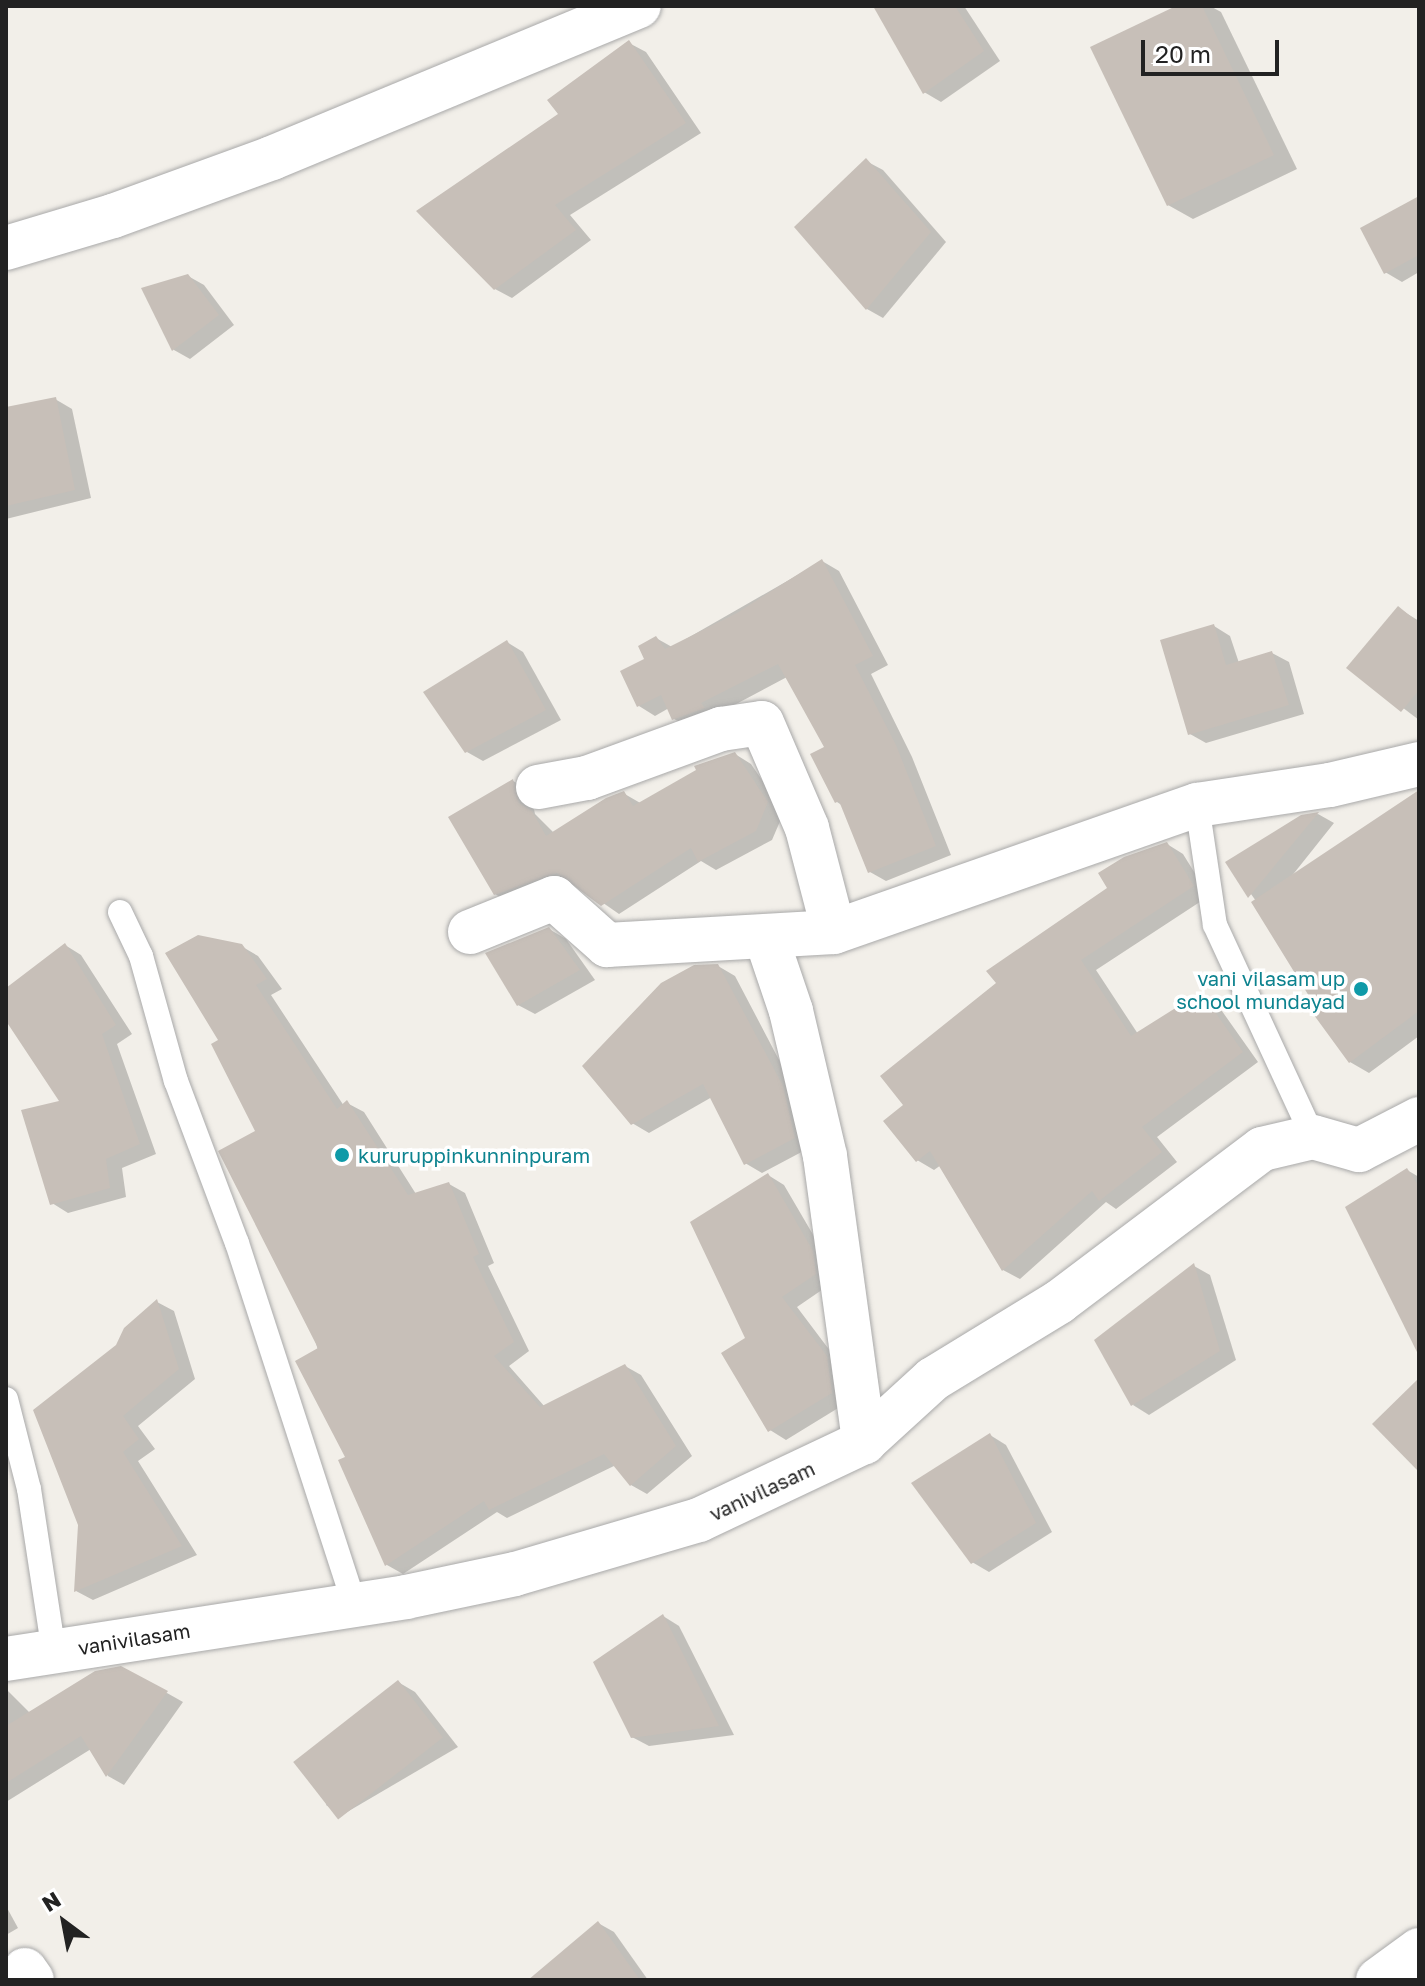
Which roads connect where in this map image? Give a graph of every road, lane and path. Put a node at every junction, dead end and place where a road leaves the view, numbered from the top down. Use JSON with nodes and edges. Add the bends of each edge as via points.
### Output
{"nodes":[{"id":1,"x":639,"y":6,"type":"edge"},
{"id":2,"x":6,"y":248,"type":"edge"},
{"id":3,"x":1419,"y":764,"type":"edge"},
{"id":4,"x":538,"y":787,"type":"dead end"},
{"id":5,"x":1197,"y":805,"type":"junction"},
{"id":6,"x":120,"y":912,"type":"dead end"},
{"id":7,"x":470,"y":932,"type":"dead end"},
{"id":8,"x":834,"y":932,"type":"junction"},
{"id":9,"x":766,"y":937,"type":"junction"},
{"id":10,"x":1419,"y":1119,"type":"edge"},
{"id":11,"x":1313,"y":1137,"type":"junction"},
{"id":12,"x":6,"y":1399,"type":"edge"},
{"id":13,"x":864,"y":1442,"type":"junction"},
{"id":14,"x":355,"y":1606,"type":"junction"},
{"id":15,"x":54,"y":1652,"type":"junction"},
{"id":16,"x":6,"y":1659,"type":"edge"},
{"id":17,"x":1419,"y":1950,"type":"edge"},
{"id":18,"x":1378,"y":1980,"type":"edge"}],
"edges":[{"from":1,"to":2,"type":"street","via":[[272,158]]},
{"from":3,"to":5,"type":"street","via":[[1330,785]]},
{"from":4,"to":8,"type":"street","via":[[587,778],[721,729],[762,723],[807,828]]},
{"from":5,"to":8,"type":"street"},
{"from":5,"to":11,"type":"lane","via":[[1215,925]]},
{"from":6,"to":14,"type":"lane","via":[[141,956],[176,1081],[237,1243]]},
{"from":7,"to":9,"type":"street","via":[[554,898],[607,945]]},
{"from":8,"to":9,"type":"street"},
{"from":9,"to":13,"type":"street","via":[[791,1011],[825,1156]]},
{"from":10,"to":11,"type":"street","name":"vanivilasam","via":[[1359,1150]]},
{"from":11,"to":13,"type":"street","name":"vanivilasam","via":[[1262,1149],[1237,1165],[1059,1302],[933,1379]]},
{"from":12,"to":15,"type":"lane","via":[[29,1489]]},
{"from":13,"to":14,"type":"street","name":"vanivilasam","via":[[699,1520],[515,1574]]},
{"from":14,"to":15,"type":"street","name":"vanivilasam"},
{"from":15,"to":16,"type":"street","name":"vanivilasam"},
{"from":17,"to":18,"type":"street"}]}
